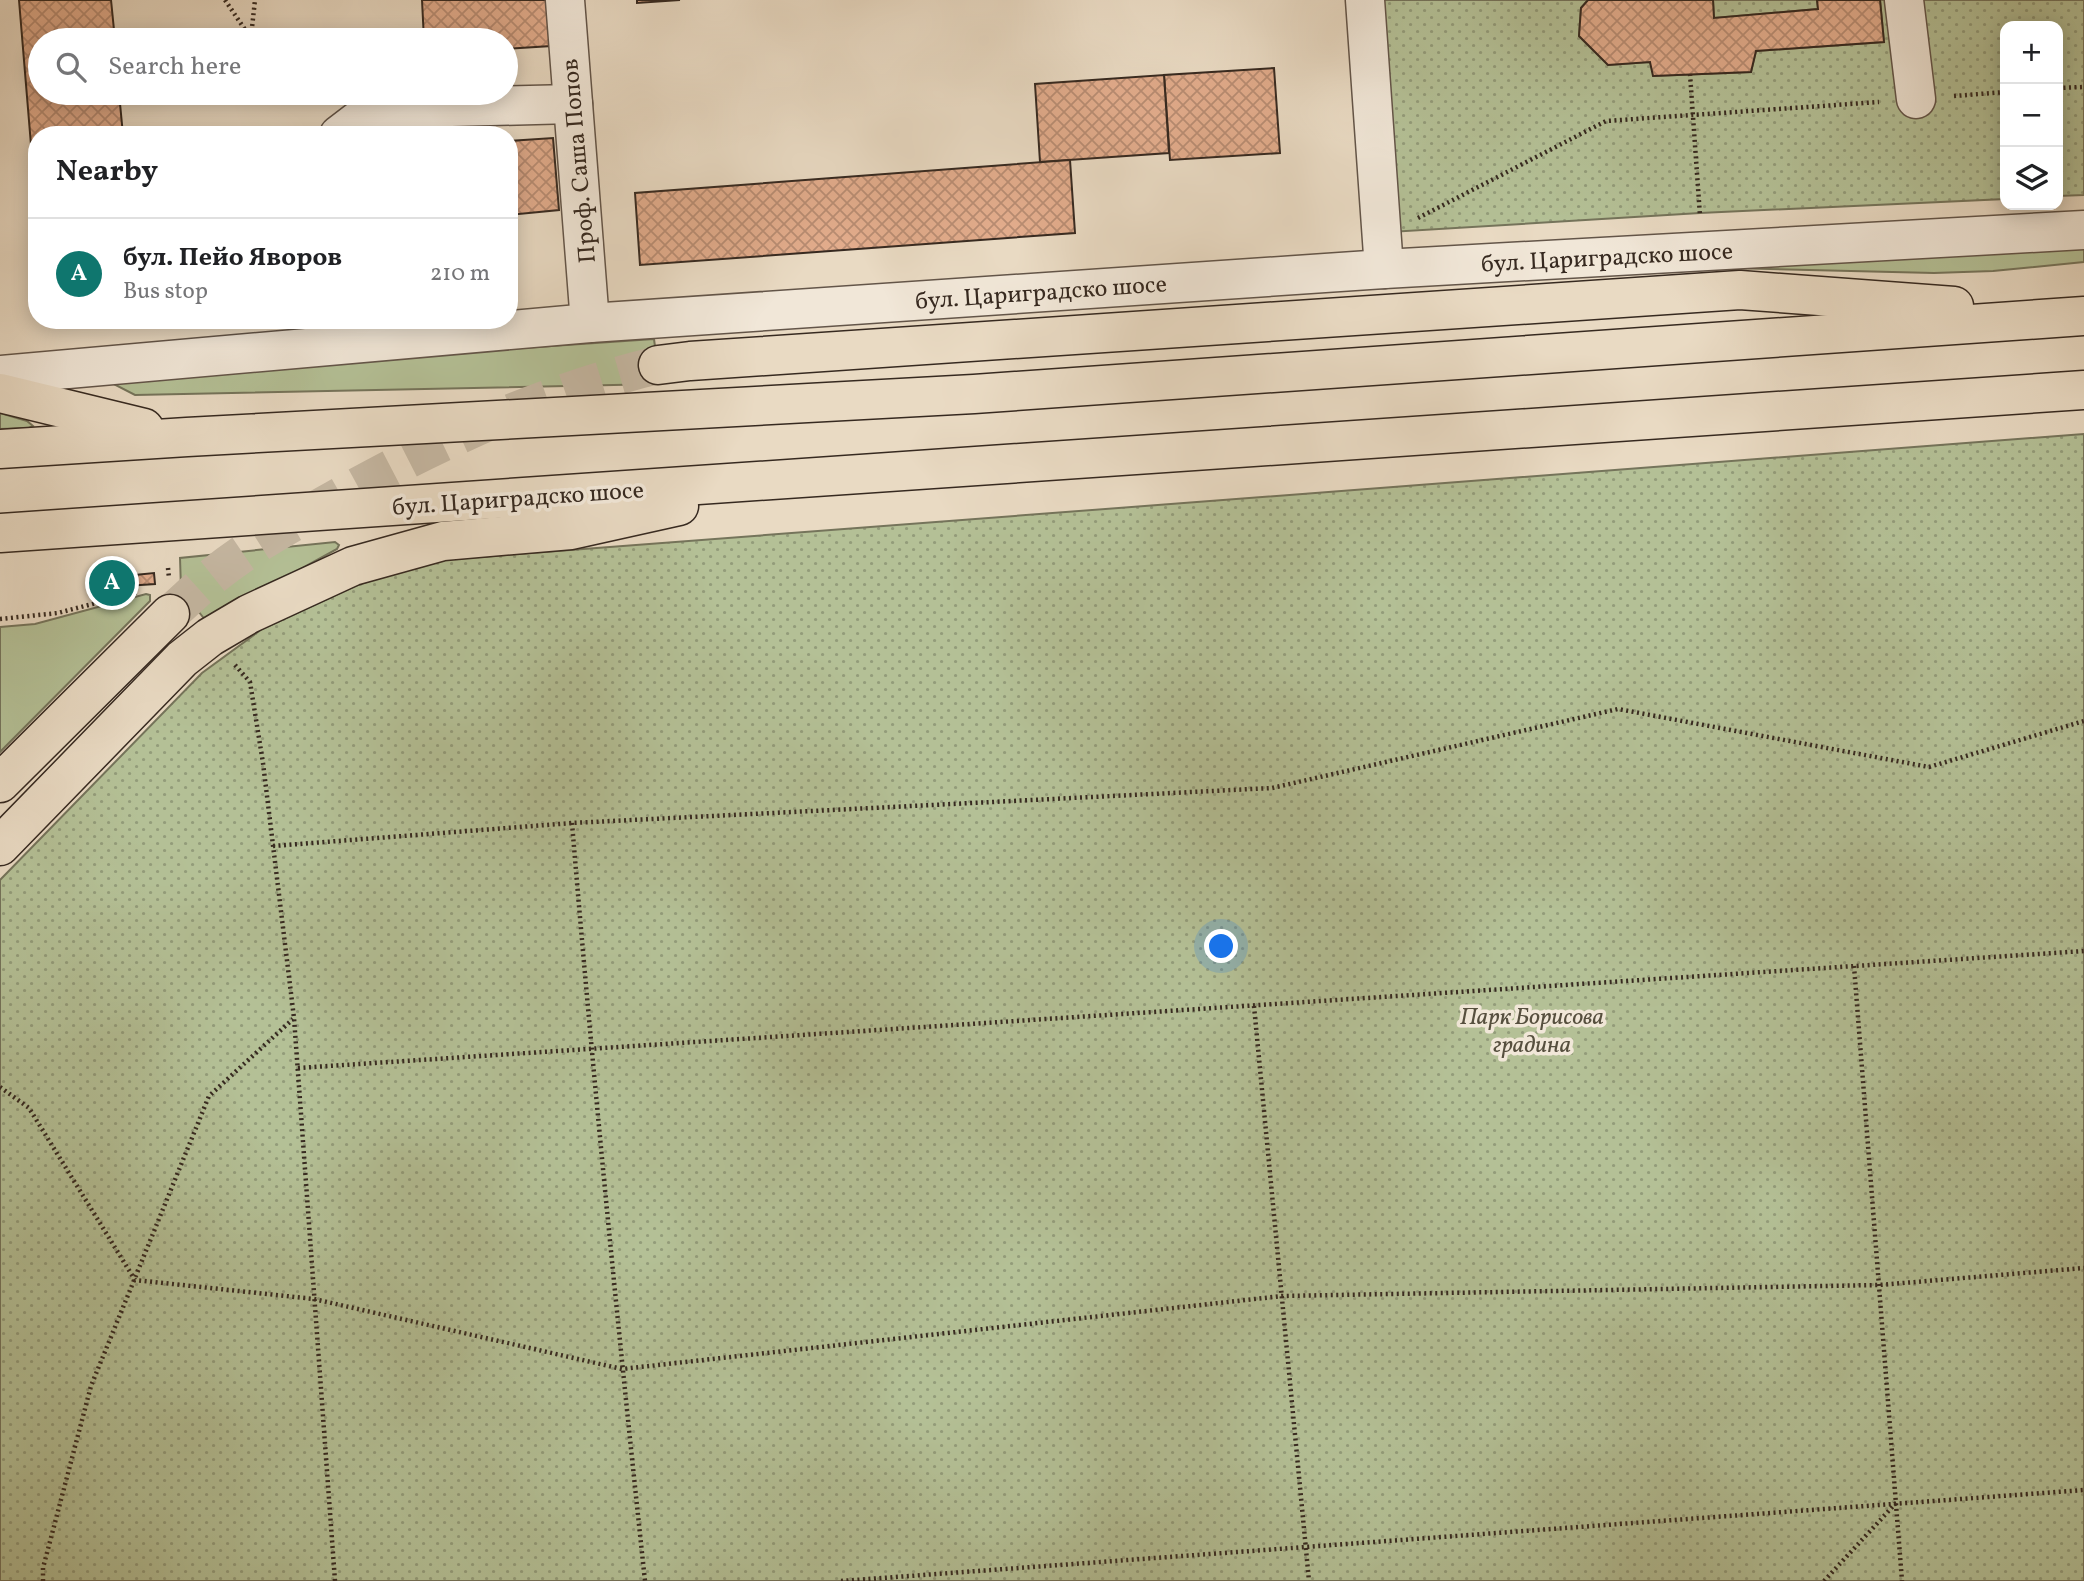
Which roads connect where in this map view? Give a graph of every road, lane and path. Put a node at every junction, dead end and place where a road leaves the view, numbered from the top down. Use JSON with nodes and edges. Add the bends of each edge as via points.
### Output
{"nodes":[{"id":1,"x":225,"y":0,"type":"edge"},
{"id":2,"x":255,"y":0,"type":"edge"},
{"id":3,"x":565,"y":0,"type":"edge"},
{"id":4,"x":1366,"y":0,"type":"edge"},
{"id":5,"x":1904,"y":0,"type":"edge"},
{"id":6,"x":243,"y":28,"type":"edge"},
{"id":7,"x":252,"y":28,"type":"edge"},
{"id":8,"x":1690,"y":74,"type":"dead end"},
{"id":9,"x":2084,"y":86,"type":"edge"},
{"id":10,"x":2063,"y":88,"type":"edge"},
{"id":11,"x":2000,"y":92,"type":"edge"},
{"id":12,"x":1916,"y":99,"type":"junction"},
{"id":13,"x":573,"y":104,"type":"junction"},
{"id":14,"x":1693,"y":115,"type":"junction"},
{"id":15,"x":351,"y":126,"type":"edge"},
{"id":16,"x":1700,"y":213,"type":"dead end"},
{"id":17,"x":2084,"y":230,"type":"edge"},
{"id":18,"x":1383,"y":259,"type":"junction"},
{"id":19,"x":2084,"y":316,"type":"edge"},
{"id":20,"x":590,"y":323,"type":"junction"},
{"id":21,"x":658,"y":365,"type":"tunnel mouth"},
{"id":22,"x":0,"y":375,"type":"edge"},
{"id":23,"x":2084,"y":390,"type":"edge"},
{"id":24,"x":0,"y":393,"type":"edge"},
{"id":25,"x":187,"y":436,"type":"junction"},
{"id":26,"x":0,"y":449,"type":"edge"},
{"id":27,"x":807,"y":478,"type":"junction"},
{"id":28,"x":0,"y":533,"type":"edge"},
{"id":29,"x":157,"y":602,"type":"joint"},
{"id":30,"x":0,"y":619,"type":"edge"},
{"id":31,"x":228,"y":657,"type":"dead end"},
{"id":32,"x":2084,"y":721,"type":"edge"},
{"id":33,"x":0,"y":783,"type":"edge"},
{"id":34,"x":572,"y":823,"type":"junction"},
{"id":35,"x":0,"y":846,"type":"edge"},
{"id":36,"x":273,"y":846,"type":"junction"},
{"id":37,"x":2084,"y":951,"type":"edge"},
{"id":38,"x":1854,"y":966,"type":"junction"},
{"id":39,"x":1254,"y":1006,"type":"junction"},
{"id":40,"x":294,"y":1018,"type":"junction"},
{"id":41,"x":591,"y":1049,"type":"junction"},
{"id":42,"x":298,"y":1069,"type":"junction"},
{"id":43,"x":0,"y":1087,"type":"edge"},
{"id":44,"x":2084,"y":1268,"type":"edge"},
{"id":45,"x":135,"y":1280,"type":"junction"},
{"id":46,"x":1880,"y":1285,"type":"junction"},
{"id":47,"x":1282,"y":1296,"type":"junction"},
{"id":48,"x":314,"y":1298,"type":"junction"},
{"id":49,"x":622,"y":1369,"type":"junction"},
{"id":50,"x":2084,"y":1490,"type":"edge"},
{"id":51,"x":1896,"y":1503,"type":"junction"},
{"id":52,"x":1305,"y":1547,"type":"junction"},
{"id":53,"x":43,"y":1581,"type":"edge"},
{"id":54,"x":335,"y":1581,"type":"edge"},
{"id":55,"x":645,"y":1581,"type":"edge"},
{"id":56,"x":841,"y":1581,"type":"edge"},
{"id":57,"x":1309,"y":1581,"type":"edge"},
{"id":58,"x":1824,"y":1581,"type":"edge"},
{"id":59,"x":1902,"y":1581,"type":"edge"}],
"edges":[{"from":1,"to":6,"type":"path"},
{"from":2,"to":7,"type":"path"},
{"from":3,"to":13,"type":"street","name":"Проф. Саша Попов"},
{"from":4,"to":18,"type":"street"},
{"from":5,"to":12,"type":"street"},
{"from":8,"to":14,"type":"path"},
{"from":9,"to":10,"type":"path"},
{"from":11,"to":12,"type":"path"},
{"from":12,"to":14,"type":"path"},
{"from":13,"to":15,"type":"street","via":[[373,109]]},
{"from":13,"to":20,"type":"street","name":"Проф. Саша Попов"},
{"from":14,"to":16,"type":"path"},
{"from":14,"to":18,"type":"path","via":[[1606,121],[1390,232]]},
{"from":17,"to":18,"type":"street","name":"бул. Цариградско шосе"},
{"from":18,"to":20,"type":"street","name":"бул. Цариградско шосе"},
{"from":19,"to":21,"type":"highway","via":[[1740,290]]},
{"from":19,"to":25,"type":"highway","via":[[974,394]]},
{"from":20,"to":22,"type":"street","name":"бул. Цариградско шосе"},
{"from":23,"to":27,"type":"highway","name":"бул. Цариградско шосе"},
{"from":24,"to":25,"type":"highway"},
{"from":25,"to":26,"type":"highway"},
{"from":27,"to":28,"type":"highway","name":"бул. Цариградско шосе"},
{"from":27,"to":35,"type":"highway","via":[[571,530],[443,541],[330,576],[249,614],[182,659]]},
{"from":29,"to":30,"type":"path"},
{"from":29,"to":33,"type":"highway"},
{"from":31,"to":36,"type":"path","via":[[250,682]]},
{"from":32,"to":34,"type":"path","via":[[1929,767],[1619,709],[1272,788]]},
{"from":34,"to":36,"type":"path"},
{"from":34,"to":41,"type":"path"},
{"from":36,"to":40,"type":"path"},
{"from":37,"to":38,"type":"path"},
{"from":38,"to":39,"type":"path"},
{"from":38,"to":46,"type":"path"},
{"from":39,"to":41,"type":"path"},
{"from":39,"to":47,"type":"path"},
{"from":40,"to":42,"type":"path"},
{"from":40,"to":45,"type":"path","via":[[209,1096]]},
{"from":41,"to":42,"type":"path"},
{"from":41,"to":49,"type":"path"},
{"from":42,"to":48,"type":"path"},
{"from":43,"to":45,"type":"path","via":[[29,1108]]},
{"from":44,"to":46,"type":"path"},
{"from":45,"to":48,"type":"path"},
{"from":45,"to":53,"type":"path","via":[[91,1386]]},
{"from":46,"to":47,"type":"path"},
{"from":46,"to":51,"type":"path"},
{"from":47,"to":49,"type":"path"},
{"from":47,"to":52,"type":"path"},
{"from":48,"to":49,"type":"path"},
{"from":48,"to":54,"type":"path"},
{"from":49,"to":55,"type":"path"},
{"from":50,"to":51,"type":"path"},
{"from":51,"to":52,"type":"path"},
{"from":51,"to":58,"type":"path"},
{"from":51,"to":59,"type":"path"},
{"from":52,"to":56,"type":"path"},
{"from":52,"to":57,"type":"path"}]}
